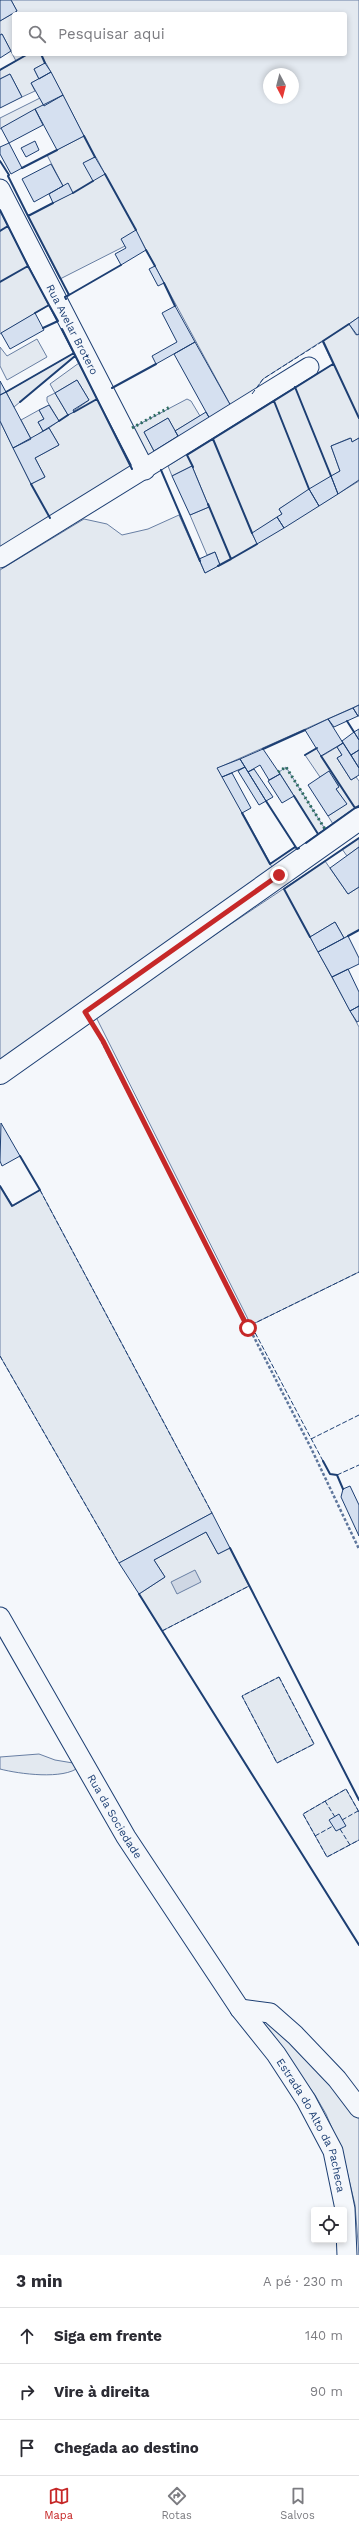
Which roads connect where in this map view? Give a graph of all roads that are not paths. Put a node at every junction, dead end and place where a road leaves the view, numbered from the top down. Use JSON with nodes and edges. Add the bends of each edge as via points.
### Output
{"nodes":[{"id":1,"x":0,"y":189,"type":"edge"},
{"id":2,"x":309,"y":367,"type":"dead end"},
{"id":3,"x":145,"y":470,"type":"junction"},
{"id":4,"x":0,"y":558,"type":"edge"},
{"id":5,"x":359,"y":819,"type":"edge"},
{"id":6,"x":0,"y":1073,"type":"edge"},
{"id":7,"x":0,"y":1617,"type":"edge"},
{"id":8,"x":240,"y":2009,"type":"junction"},
{"id":9,"x":359,"y":2108,"type":"edge"},
{"id":10,"x":347,"y":2255,"type":"edge"}],
"edges":[{"from":1,"to":3,"type":"street","name":"Rua Avelar Brotero"},
{"from":2,"to":3,"type":"street"},
{"from":3,"to":4,"type":"street"},
{"from":5,"to":6,"type":"main road"},
{"from":7,"to":8,"type":"street","name":"Rua da Sociedade","via":[[126,1837]]},
{"from":8,"to":9,"type":"street","via":[[270,2013],[332,2073]]},
{"from":8,"to":10,"type":"street","name":"Estrada do Alto da Pacheca","via":[[276,2054],[306,2100],[332,2151],[345,2209]]}]}
